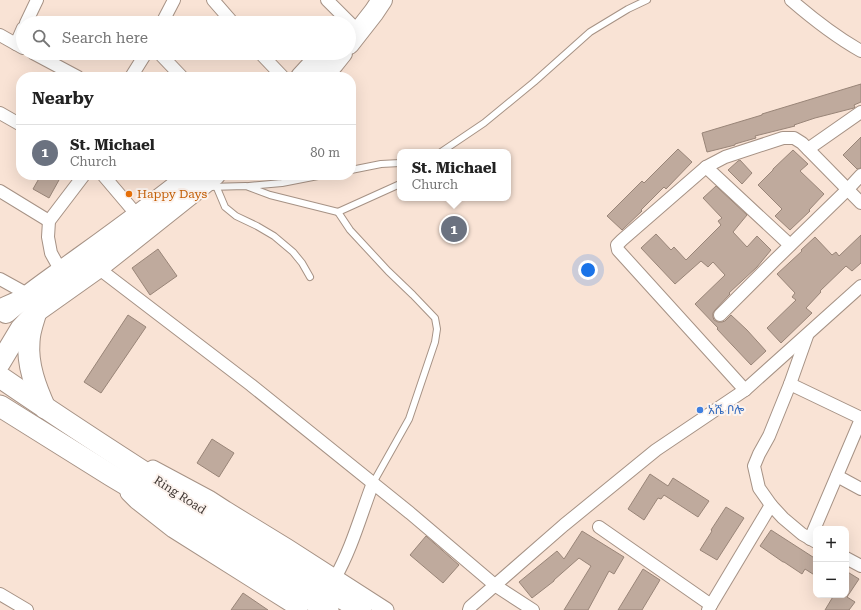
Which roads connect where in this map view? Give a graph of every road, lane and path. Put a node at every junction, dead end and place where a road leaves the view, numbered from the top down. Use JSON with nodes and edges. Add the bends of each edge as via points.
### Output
{"nodes":[{"id":1,"x":37,"y":0,"type":"edge"},
{"id":2,"x":174,"y":0,"type":"edge"},
{"id":3,"x":213,"y":0,"type":"edge"},
{"id":4,"x":327,"y":0,"type":"edge"},
{"id":5,"x":366,"y":0,"type":"edge"},
{"id":6,"x":382,"y":0,"type":"edge"},
{"id":7,"x":647,"y":0,"type":"edge"},
{"id":8,"x":792,"y":0,"type":"edge"},
{"id":9,"x":29,"y":16,"type":"edge"},
{"id":10,"x":166,"y":16,"type":"edge"},
{"id":11,"x":227,"y":16,"type":"edge"},
{"id":12,"x":342,"y":16,"type":"edge"},
{"id":13,"x":356,"y":16,"type":"edge"},
{"id":14,"x":0,"y":35,"type":"edge"},
{"id":15,"x":356,"y":35,"type":"edge"},
{"id":16,"x":16,"y":44,"type":"edge"},
{"id":17,"x":861,"y":52,"type":"edge"},
{"id":18,"x":46,"y":60,"type":"edge"},
{"id":19,"x":142,"y":60,"type":"edge"},
{"id":20,"x":166,"y":60,"type":"edge"},
{"id":21,"x":267,"y":60,"type":"edge"},
{"id":22,"x":329,"y":60,"type":"edge"},
{"id":23,"x":69,"y":72,"type":"edge"},
{"id":24,"x":134,"y":72,"type":"edge"},
{"id":25,"x":177,"y":72,"type":"edge"},
{"id":26,"x":278,"y":72,"type":"edge"},
{"id":27,"x":309,"y":72,"type":"edge"},
{"id":28,"x":861,"y":112,"type":"edge"},
{"id":29,"x":0,"y":113,"type":"edge"},
{"id":30,"x":16,"y":122,"type":"edge"},
{"id":31,"x":445,"y":149,"type":"edge"},
{"id":32,"x":808,"y":149,"type":"junction"},
{"id":33,"x":397,"y":162,"type":"edge"},
{"id":34,"x":706,"y":167,"type":"junction"},
{"id":35,"x":356,"y":169,"type":"edge"},
{"id":36,"x":861,"y":175,"type":"edge"},
{"id":37,"x":80,"y":180,"type":"edge"},
{"id":38,"x":107,"y":180,"type":"edge"},
{"id":39,"x":297,"y":180,"type":"edge"},
{"id":40,"x":206,"y":181,"type":"edge"},
{"id":41,"x":397,"y":185,"type":"edge"},
{"id":42,"x":246,"y":186,"type":"junction"},
{"id":43,"x":848,"y":190,"type":"junction"},
{"id":44,"x":0,"y":191,"type":"edge"},
{"id":45,"x":861,"y":203,"type":"edge"},
{"id":46,"x":338,"y":212,"type":"junction"},
{"id":47,"x":137,"y":215,"type":"junction"},
{"id":48,"x":49,"y":221,"type":"junction"},
{"id":49,"x":790,"y":245,"type":"junction"},
{"id":50,"x":98,"y":268,"type":"junction"},
{"id":51,"x":60,"y":271,"type":"junction"},
{"id":52,"x":310,"y":277,"type":"dead end"},
{"id":53,"x":0,"y":279,"type":"edge"},
{"id":54,"x":861,"y":286,"type":"edge"},
{"id":55,"x":21,"y":305,"type":"edge"},
{"id":56,"x":720,"y":316,"type":"dead end"},
{"id":57,"x":0,"y":318,"type":"edge"},
{"id":58,"x":807,"y":334,"type":"junction"},
{"id":59,"x":0,"y":363,"type":"edge"},
{"id":60,"x":0,"y":377,"type":"edge"},
{"id":61,"x":790,"y":384,"type":"junction"},
{"id":62,"x":745,"y":390,"type":"junction"},
{"id":63,"x":0,"y":406,"type":"edge"},
{"id":64,"x":46,"y":408,"type":"junction"},
{"id":65,"x":861,"y":418,"type":"edge"},
{"id":66,"x":107,"y":448,"type":"junction"},
{"id":67,"x":112,"y":476,"type":"junction"},
{"id":68,"x":837,"y":476,"type":"junction"},
{"id":69,"x":373,"y":483,"type":"junction"},
{"id":70,"x":861,"y":489,"type":"edge"},
{"id":71,"x":771,"y":505,"type":"junction"},
{"id":72,"x":819,"y":526,"type":"edge"},
{"id":73,"x":599,"y":527,"type":"dead end"},
{"id":74,"x":813,"y":541,"type":"edge"},
{"id":75,"x":849,"y":560,"type":"edge"},
{"id":76,"x":861,"y":566,"type":"edge"},
{"id":77,"x":335,"y":578,"type":"junction"},
{"id":78,"x":496,"y":586,"type":"junction"},
{"id":79,"x":0,"y":595,"type":"edge"},
{"id":80,"x":710,"y":607,"type":"edge"},
{"id":81,"x":467,"y":609,"type":"edge"},
{"id":82,"x":27,"y":610,"type":"edge"},
{"id":83,"x":300,"y":610,"type":"edge"},
{"id":84,"x":328,"y":610,"type":"edge"},
{"id":85,"x":361,"y":610,"type":"edge"},
{"id":86,"x":386,"y":610,"type":"edge"},
{"id":87,"x":533,"y":610,"type":"edge"}],
"edges":[{"from":1,"to":9,"type":"street"},
{"from":2,"to":10,"type":"street"},
{"from":3,"to":11,"type":"street"},
{"from":4,"to":12,"type":"street"},
{"from":5,"to":13,"type":"main road"},
{"from":6,"to":15,"type":"main road"},
{"from":7,"to":31,"type":"lane","via":[[590,32],[484,123]]},
{"from":8,"to":17,"type":"street","via":[[807,14]]},
{"from":14,"to":16,"type":"street"},
{"from":18,"to":23,"type":"street"},
{"from":19,"to":24,"type":"street"},
{"from":20,"to":25,"type":"street"},
{"from":21,"to":26,"type":"street"},
{"from":22,"to":27,"type":"main road"},
{"from":28,"to":32,"type":"street"},
{"from":29,"to":30,"type":"street"},
{"from":32,"to":34,"type":"street","via":[[794,138],[783,138],[725,157]]},
{"from":32,"to":43,"type":"street"},
{"from":33,"to":35,"type":"lane"},
{"from":34,"to":49,"type":"street"},
{"from":34,"to":62,"type":"street","via":[[617,245],[618,250]]},
{"from":36,"to":43,"type":"street"},
{"from":37,"to":48,"type":"street"},
{"from":38,"to":47,"type":"street"},
{"from":39,"to":42,"type":"lane"},
{"from":40,"to":42,"type":"lane"},
{"from":40,"to":47,"type":"main road"},
{"from":40,"to":50,"type":"main road"},
{"from":40,"to":52,"type":"lane","via":[[225,207],[236,216],[257,226],[293,252]]},
{"from":41,"to":46,"type":"lane"},
{"from":42,"to":46,"type":"lane","via":[[270,195]]},
{"from":43,"to":45,"type":"street"},
{"from":43,"to":49,"type":"street"},
{"from":44,"to":48,"type":"street"},
{"from":46,"to":69,"type":"lane","via":[[350,230],[435,318],[437,329],[436,342],[409,419]]},
{"from":47,"to":51,"type":"main road"},
{"from":48,"to":51,"type":"street","via":[[51,253]]},
{"from":49,"to":56,"type":"street"},
{"from":50,"to":55,"type":"main road"},
{"from":50,"to":69,"type":"street","via":[[251,385]]},
{"from":51,"to":55,"type":"main road"},
{"from":53,"to":55,"type":"street"},
{"from":54,"to":58,"type":"street"},
{"from":55,"to":57,"type":"main road"},
{"from":55,"to":59,"type":"main road","via":[[22,328]]},
{"from":55,"to":64,"type":"highway","via":[[37,389]]},
{"from":58,"to":61,"type":"street"},
{"from":58,"to":62,"type":"street"},
{"from":60,"to":64,"type":"highway","name":"Ring Road"},
{"from":61,"to":65,"type":"street"},
{"from":61,"to":71,"type":"street","via":[[754,466],[759,488]]},
{"from":62,"to":78,"type":"street","via":[[656,450]]},
{"from":63,"to":67,"type":"highway","name":"Ring Road"},
{"from":64,"to":66,"type":"highway","name":"Ring Road"},
{"from":65,"to":68,"type":"street"},
{"from":66,"to":77,"type":"street","via":[[130,455],[209,498]]},
{"from":66,"to":85,"type":"highway","name":"Ring Road"},
{"from":67,"to":83,"type":"street","via":[[136,501],[173,530]]},
{"from":67,"to":84,"type":"highway","name":"Ring Road"},
{"from":68,"to":70,"type":"street"},
{"from":68,"to":72,"type":"street"},
{"from":69,"to":77,"type":"street"},
{"from":69,"to":78,"type":"street"},
{"from":71,"to":74,"type":"street","via":[[783,518]]},
{"from":71,"to":80,"type":"street"},
{"from":73,"to":80,"type":"street"},
{"from":75,"to":76,"type":"street"},
{"from":77,"to":86,"type":"street"},
{"from":78,"to":81,"type":"street"},
{"from":78,"to":87,"type":"street"},
{"from":79,"to":82,"type":"street"}]}
